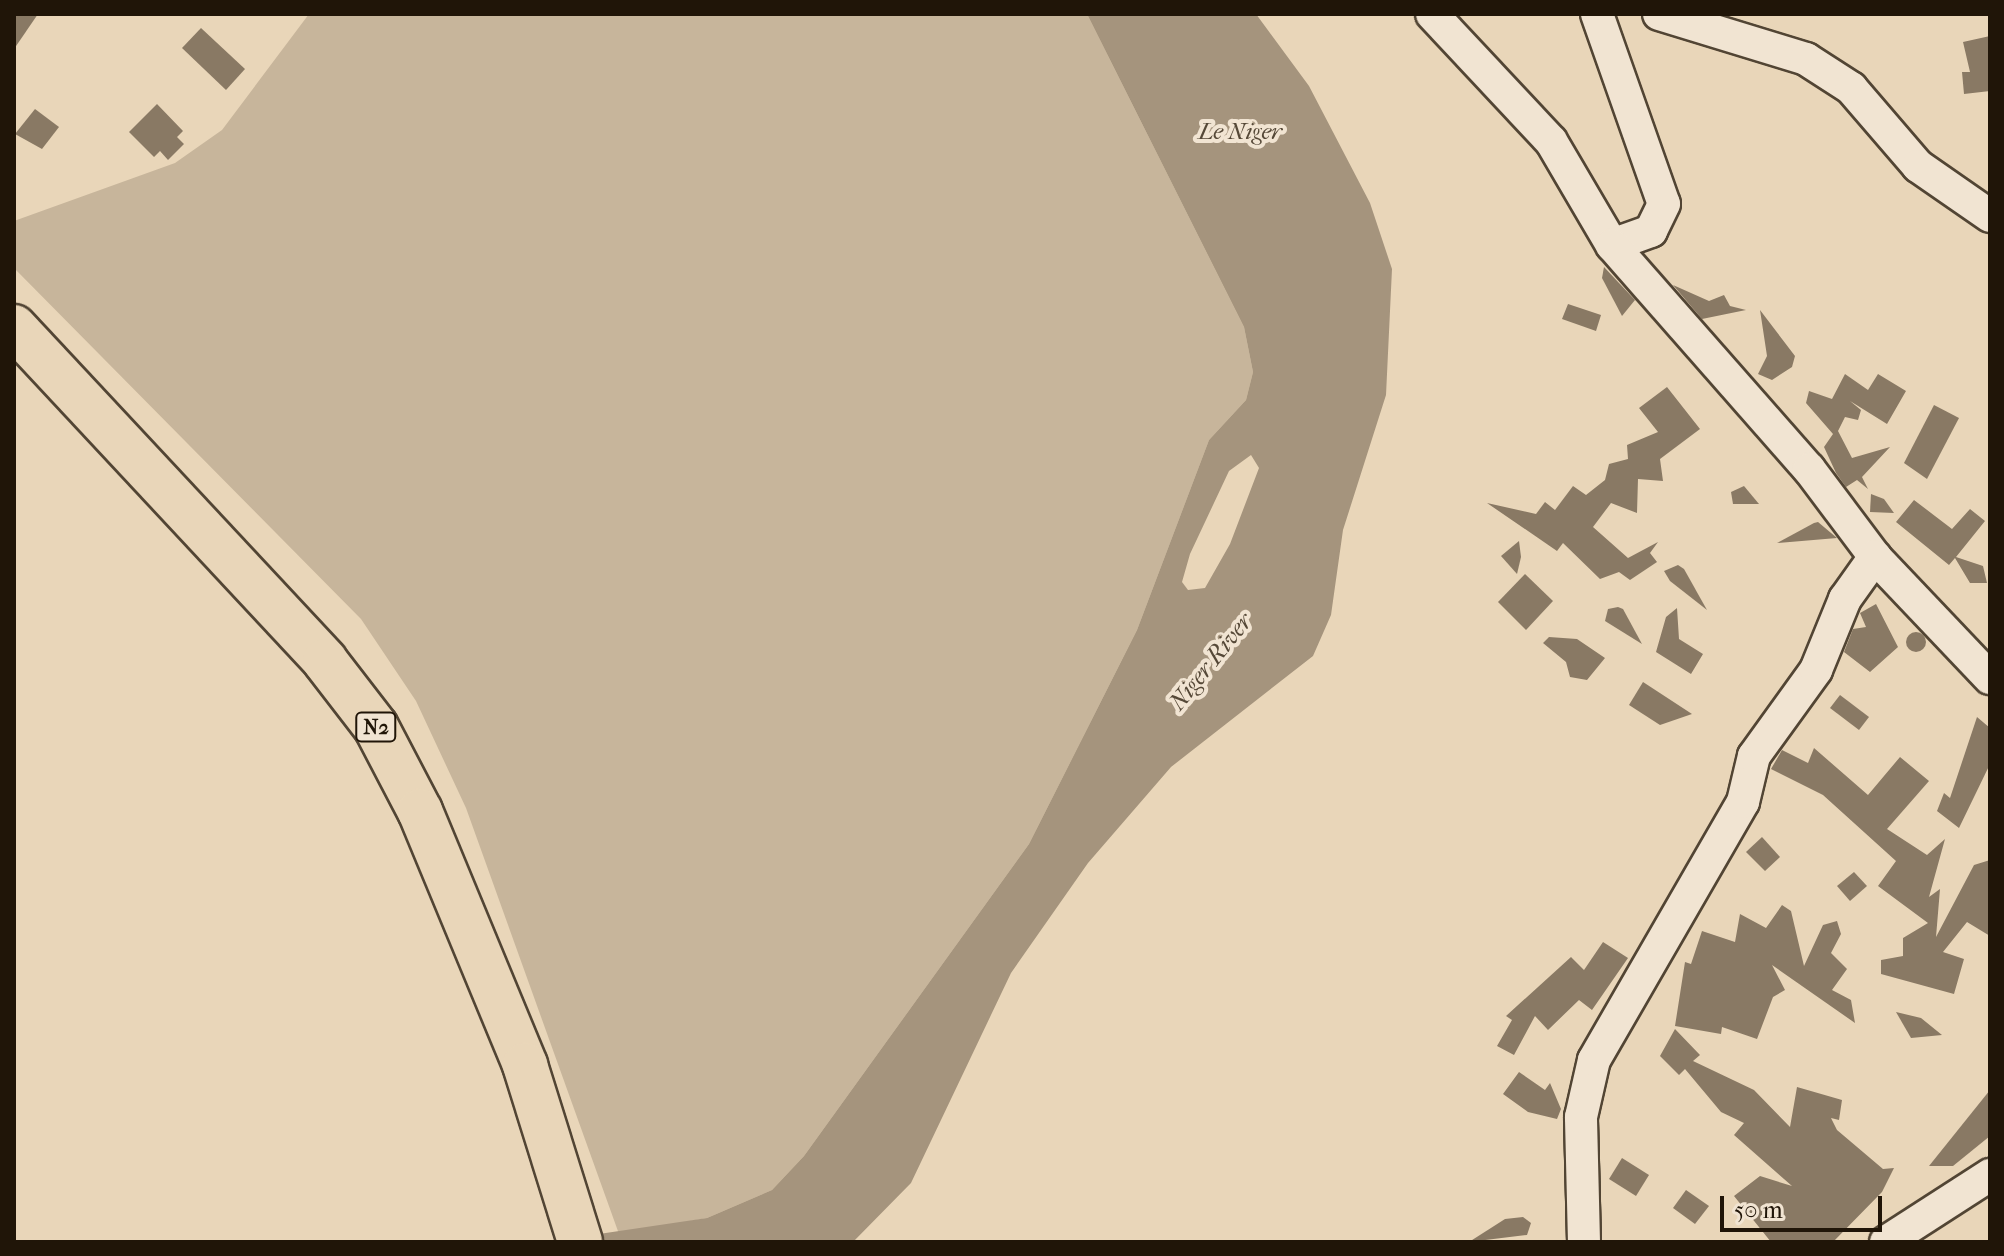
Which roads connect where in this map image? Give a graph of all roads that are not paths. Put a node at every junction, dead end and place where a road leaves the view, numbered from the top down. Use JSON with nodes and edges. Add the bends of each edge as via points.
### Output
{"nodes":[{"id":1,"x":1432,"y":14,"type":"edge"},
{"id":2,"x":1597,"y":14,"type":"edge"},
{"id":3,"x":1659,"y":14,"type":"edge"},
{"id":4,"x":1990,"y":216,"type":"edge"},
{"id":5,"x":1612,"y":245,"type":"junction"},
{"id":6,"x":14,"y":327,"type":"edge"},
{"id":7,"x":1875,"y":557,"type":"junction"},
{"id":8,"x":1990,"y":678,"type":"edge"},
{"id":9,"x":1990,"y":1175,"type":"edge"},
{"id":10,"x":577,"y":1235,"type":"edge"},
{"id":11,"x":1584,"y":1242,"type":"edge"},
{"id":12,"x":1886,"y":1242,"type":"edge"}],
"edges":[{"from":1,"to":5,"type":"street","via":[[1551,141]]},
{"from":2,"to":5,"type":"street","via":[[1664,204],[1651,231]]},
{"from":3,"to":4,"type":"street","via":[[1806,59],[1851,88],[1918,166]]},
{"from":5,"to":7,"type":"street","via":[[1809,469]]},
{"from":6,"to":10,"type":"highway","number":"N2","via":[[325,661],[376,727],[420,811],[525,1065]]},
{"from":7,"to":8,"type":"street"},
{"from":7,"to":11,"type":"street","via":[[1845,599],[1816,670],[1754,756],[1743,802],[1594,1060],[1581,1117]]},
{"from":9,"to":12,"type":"street"}]}
